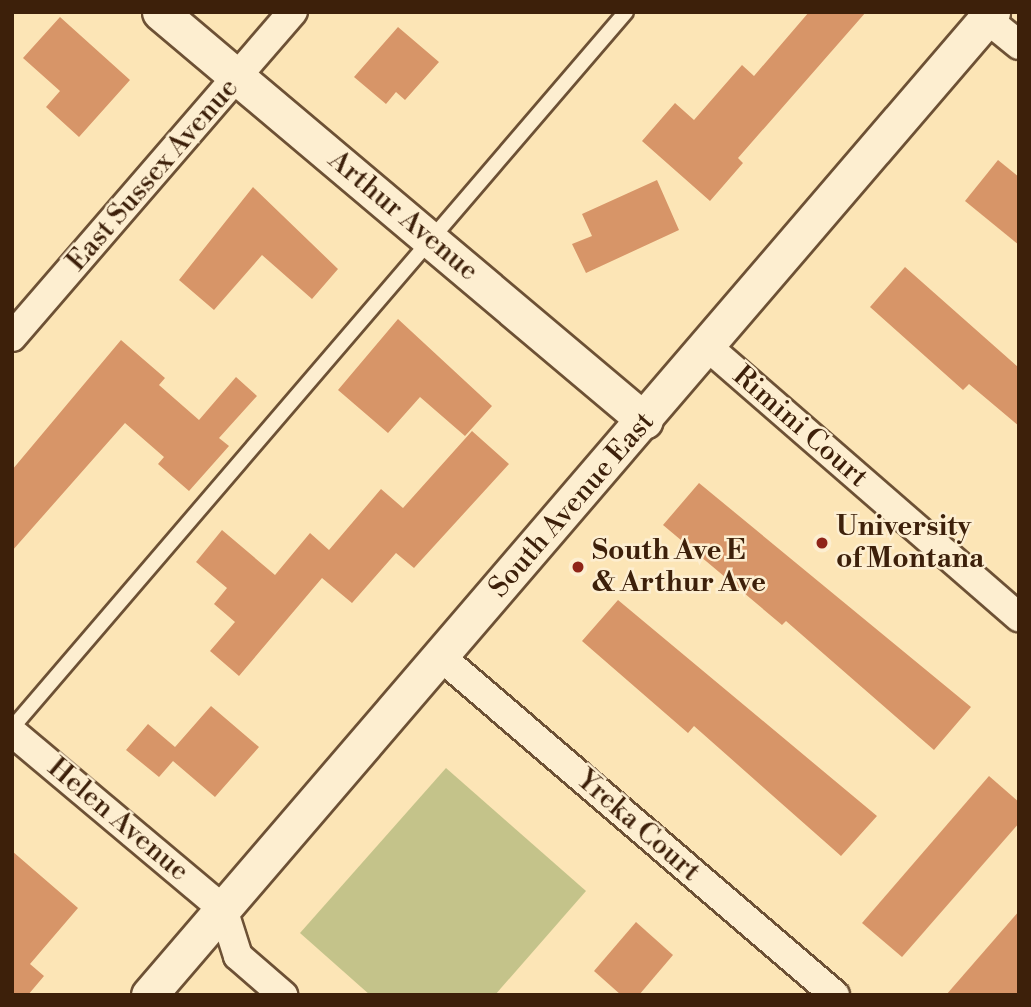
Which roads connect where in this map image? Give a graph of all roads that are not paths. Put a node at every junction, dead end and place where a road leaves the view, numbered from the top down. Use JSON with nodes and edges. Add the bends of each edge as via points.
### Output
{"nodes":[{"id":1,"x":160,"y":12,"type":"edge"},
{"id":2,"x":293,"y":12,"type":"edge"},
{"id":3,"x":626,"y":12,"type":"edge"},
{"id":4,"x":989,"y":15,"type":"edge"},
{"id":5,"x":1019,"y":45,"type":"edge"},
{"id":6,"x":236,"y":78,"type":"junction"},
{"id":7,"x":430,"y":237,"type":"junction"},
{"id":8,"x":12,"y":337,"type":"edge"},
{"id":9,"x":708,"y":347,"type":"junction"},
{"id":10,"x":645,"y":421,"type":"junction"},
{"id":11,"x":1019,"y":617,"type":"edge"},
{"id":12,"x":441,"y":657,"type":"junction"},
{"id":13,"x":12,"y":730,"type":"edge"},
{"id":14,"x":223,"y":909,"type":"junction"},
{"id":15,"x":149,"y":995,"type":"edge"},
{"id":16,"x":283,"y":995,"type":"edge"},
{"id":17,"x":835,"y":995,"type":"edge"}],
"edges":[{"from":1,"to":6,"type":"street","name":"Arthur Avenue"},
{"from":2,"to":6,"type":"street","name":"East Sussex Avenue"},
{"from":3,"to":7,"type":"lane"},
{"from":4,"to":5,"type":"street"},
{"from":4,"to":9,"type":"street","name":"South Avenue East"},
{"from":6,"to":7,"type":"street","name":"Arthur Avenue"},
{"from":6,"to":8,"type":"street","name":"East Sussex Avenue"},
{"from":7,"to":10,"type":"street","name":"Arthur Avenue"},
{"from":7,"to":13,"type":"lane"},
{"from":9,"to":10,"type":"street","name":"South Avenue East"},
{"from":9,"to":11,"type":"street","name":"Rimini Court"},
{"from":10,"to":12,"type":"street","name":"South Avenue East"},
{"from":12,"to":14,"type":"street","name":"South Avenue East"},
{"from":12,"to":17,"type":"street","name":"Yreka Court"},
{"from":13,"to":14,"type":"street","name":"Helen Avenue"},
{"from":14,"to":15,"type":"street","name":"South Avenue East"},
{"from":14,"to":16,"type":"street","via":[[238,956]]}]}
